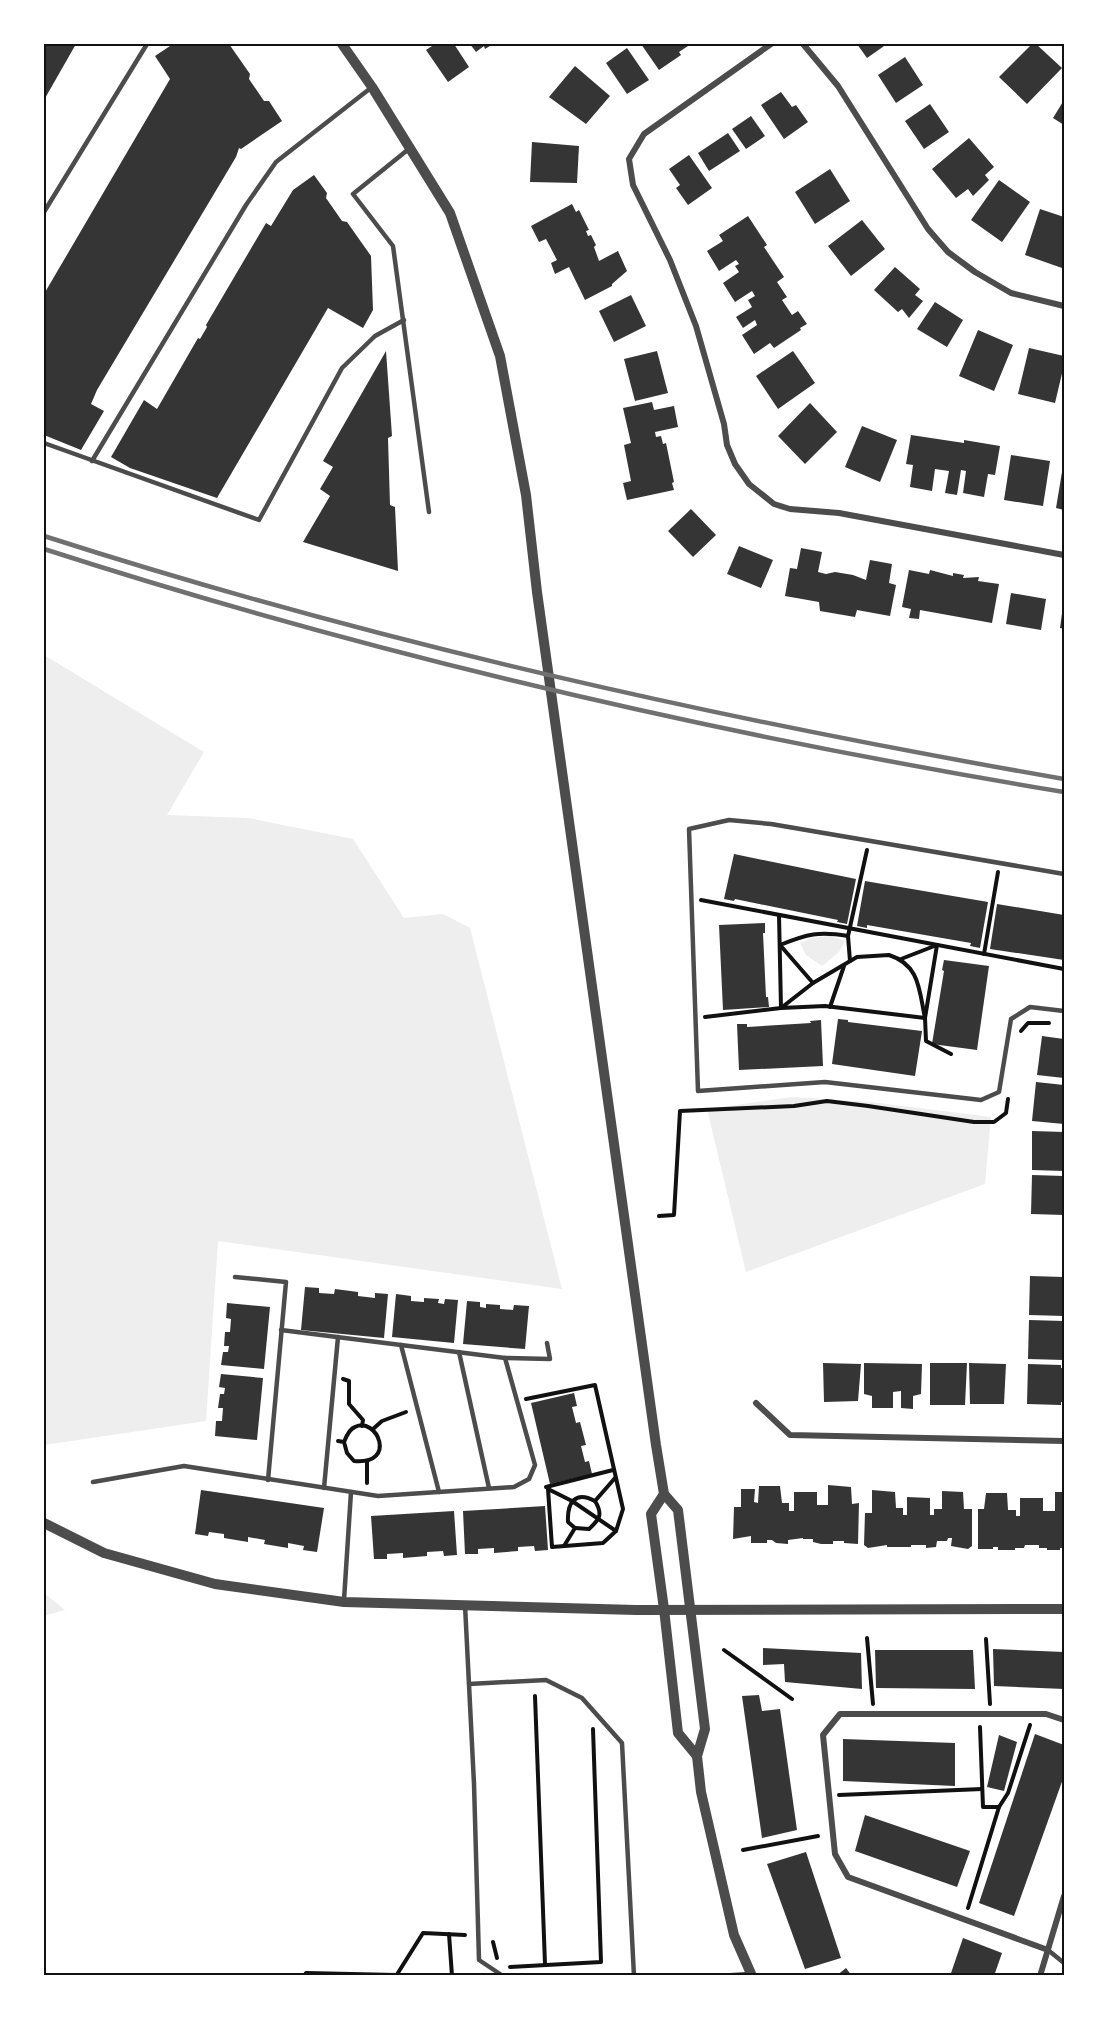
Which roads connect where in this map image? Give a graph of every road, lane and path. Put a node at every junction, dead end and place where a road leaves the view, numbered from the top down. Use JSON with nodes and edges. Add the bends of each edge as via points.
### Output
{"nodes":[{"id":1,"x":147,"y":44,"type":"edge"},
{"id":2,"x":342,"y":44,"type":"edge"},
{"id":3,"x":771,"y":44,"type":"edge"},
{"id":4,"x":803,"y":44,"type":"edge"},
{"id":5,"x":372,"y":87,"type":"junction"},
{"id":6,"x":410,"y":148,"type":"junction"},
{"id":7,"x":44,"y":212,"type":"edge"},
{"id":8,"x":1065,"y":306,"type":"edge"},
{"id":9,"x":404,"y":320,"type":"junction"},
{"id":10,"x":44,"y":443,"type":"edge"},
{"id":11,"x":92,"y":461,"type":"junction"},
{"id":12,"x":429,"y":512,"type":"dead end"},
{"id":13,"x":1065,"y":555,"type":"edge"},
{"id":14,"x":868,"y":840,"type":"junction"},
{"id":15,"x":999,"y":862,"type":"junction"},
{"id":16,"x":1065,"y":874,"type":"edge"},
{"id":17,"x":691,"y":899,"type":"junction"},
{"id":18,"x":779,"y":915,"type":"junction"},
{"id":19,"x":851,"y":928,"type":"junction"},
{"id":20,"x":848,"y":936,"type":"junction"},
{"id":21,"x":780,"y":945,"type":"junction"},
{"id":22,"x":937,"y":945,"type":"junction"},
{"id":23,"x":984,"y":954,"type":"junction"},
{"id":24,"x":901,"y":959,"type":"junction"},
{"id":25,"x":850,"y":961,"type":"junction"},
{"id":26,"x":844,"y":965,"type":"junction"},
{"id":27,"x":1065,"y":969,"type":"edge"},
{"id":28,"x":813,"y":983,"type":"junction"},
{"id":29,"x":830,"y":1006,"type":"junction"},
{"id":30,"x":782,"y":1008,"type":"junction"},
{"id":31,"x":1065,"y":1011,"type":"edge"},
{"id":32,"x":696,"y":1018,"type":"junction"},
{"id":33,"x":925,"y":1018,"type":"junction"},
{"id":34,"x":1053,"y":1023,"type":"dead end"},
{"id":35,"x":1017,"y":1035,"type":"dead end"},
{"id":36,"x":951,"y":1054,"type":"dead end"},
{"id":37,"x":1009,"y":1091,"type":"dead end"},
{"id":38,"x":659,"y":1216,"type":"dead end"},
{"id":39,"x":235,"y":1277,"type":"dead end"},
{"id":40,"x":281,"y":1330,"type":"junction"},
{"id":41,"x":338,"y":1337,"type":"junction"},
{"id":42,"x":547,"y":1343,"type":"dead end"},
{"id":43,"x":401,"y":1345,"type":"junction"},
{"id":44,"x":459,"y":1352,"type":"junction"},
{"id":45,"x":505,"y":1358,"type":"junction"},
{"id":46,"x":334,"y":1375,"type":"junction"},
{"id":47,"x":517,"y":1401,"type":"junction"},
{"id":48,"x":756,"y":1403,"type":"dead end"},
{"id":49,"x":417,"y":1407,"type":"junction"},
{"id":50,"x":362,"y":1426,"type":"junction"},
{"id":51,"x":373,"y":1429,"type":"junction"},
{"id":52,"x":328,"y":1439,"type":"junction"},
{"id":53,"x":1065,"y":1441,"type":"edge"},
{"id":54,"x":344,"y":1442,"type":"junction"},
{"id":55,"x":367,"y":1462,"type":"junction"},
{"id":56,"x":613,"y":1470,"type":"junction"},
{"id":57,"x":616,"y":1477,"type":"junction"},
{"id":58,"x":268,"y":1480,"type":"junction"},
{"id":59,"x":93,"y":1482,"type":"dead end"},
{"id":60,"x":324,"y":1488,"type":"junction"},
{"id":61,"x":489,"y":1488,"type":"junction"},
{"id":62,"x":546,"y":1488,"type":"dead end"},
{"id":63,"x":351,"y":1492,"type":"junction"},
{"id":64,"x":439,"y":1492,"type":"junction"},
{"id":65,"x":664,"y":1494,"type":"junction"},
{"id":66,"x":367,"y":1495,"type":"junction"},
{"id":67,"x":595,"y":1501,"type":"junction"},
{"id":68,"x":572,"y":1502,"type":"junction"},
{"id":69,"x":599,"y":1520,"type":"junction"},
{"id":70,"x":44,"y":1523,"type":"edge"},
{"id":71,"x":575,"y":1528,"type":"junction"},
{"id":72,"x":616,"y":1531,"type":"junction"},
{"id":73,"x":564,"y":1546,"type":"junction"},
{"id":74,"x":344,"y":1602,"type":"junction"},
{"id":75,"x":465,"y":1605,"type":"junction"},
{"id":76,"x":1065,"y":1609,"type":"edge"},
{"id":77,"x":664,"y":1610,"type":"junction"},
{"id":78,"x":691,"y":1610,"type":"junction"},
{"id":79,"x":867,"y":1638,"type":"dead end"},
{"id":80,"x":987,"y":1639,"type":"dead end"},
{"id":81,"x":724,"y":1650,"type":"dead end"},
{"id":82,"x":469,"y":1684,"type":"junction"},
{"id":83,"x":535,"y":1696,"type":"dead end"},
{"id":84,"x":792,"y":1699,"type":"dead end"},
{"id":85,"x":874,"y":1714,"type":"junction"},
{"id":86,"x":991,"y":1714,"type":"junction"},
{"id":87,"x":1033,"y":1714,"type":"junction"},
{"id":88,"x":1065,"y":1720,"type":"edge"},
{"id":89,"x":980,"y":1727,"type":"dead end"},
{"id":90,"x":593,"y":1729,"type":"dead end"},
{"id":91,"x":697,"y":1756,"type":"junction"},
{"id":92,"x":982,"y":1789,"type":"junction"},
{"id":93,"x":829,"y":1795,"type":"junction"},
{"id":94,"x":999,"y":1806,"type":"junction"},
{"id":95,"x":818,"y":1836,"type":"dead end"},
{"id":96,"x":743,"y":1850,"type":"dead end"},
{"id":97,"x":1065,"y":1896,"type":"edge"},
{"id":98,"x":965,"y":1920,"type":"junction"},
{"id":99,"x":449,"y":1934,"type":"junction"},
{"id":100,"x":465,"y":1935,"type":"dead end"},
{"id":101,"x":493,"y":1942,"type":"dead end"},
{"id":102,"x":1048,"y":1950,"type":"junction"},
{"id":103,"x":1065,"y":1963,"type":"edge"},
{"id":104,"x":545,"y":1964,"type":"junction"},
{"id":105,"x":396,"y":1975,"type":"edge"},
{"id":106,"x":752,"y":1975,"type":"edge"},
{"id":107,"x":304,"y":1976,"type":"edge"},
{"id":108,"x":452,"y":1976,"type":"edge"},
{"id":109,"x":503,"y":1976,"type":"edge"},
{"id":110,"x":634,"y":1976,"type":"edge"},
{"id":111,"x":718,"y":1976,"type":"edge"},
{"id":112,"x":1040,"y":1976,"type":"edge"}],
"edges":[{"from":1,"to":7,"type":"lane"},
{"from":2,"to":5,"type":"street"},
{"from":3,"to":13,"type":"street","via":[[644,134],[629,159],[633,185],[670,260],[696,326],[735,464],[748,484],[774,504],[790,509],[839,513]]},
{"from":4,"to":8,"type":"street","via":[[838,86],[928,229],[948,252],[1011,293]]},
{"from":5,"to":6,"type":"street"},
{"from":5,"to":11,"type":"lane","via":[[276,162],[246,205]]},
{"from":6,"to":9,"type":"lane","via":[[353,194],[393,246]]},
{"from":6,"to":65,"type":"street","via":[[450,213],[500,356],[526,495]]},
{"from":9,"to":11,"type":"lane","via":[[375,336],[342,368],[259,520]]},
{"from":9,"to":12,"type":"lane"},
{"from":10,"to":11,"type":"lane"},
{"from":14,"to":15,"type":"lane"},
{"from":14,"to":17,"type":"lane","via":[[729,820],[688,829]]},
{"from":14,"to":19,"type":"path"},
{"from":15,"to":16,"type":"lane"},
{"from":15,"to":23,"type":"path"},
{"from":17,"to":18,"type":"path"},
{"from":17,"to":32,"type":"lane"},
{"from":18,"to":19,"type":"path"},
{"from":18,"to":21,"type":"path"},
{"from":19,"to":20,"type":"path"},
{"from":19,"to":22,"type":"path"},
{"from":20,"to":21,"type":"path","via":[[816,933]]},
{"from":20,"to":25,"type":"path"},
{"from":21,"to":28,"type":"path"},
{"from":21,"to":30,"type":"path"},
{"from":22,"to":23,"type":"path"},
{"from":22,"to":24,"type":"path"},
{"from":22,"to":33,"type":"path"},
{"from":23,"to":27,"type":"path"},
{"from":24,"to":25,"type":"path","via":[[889,955]]},
{"from":24,"to":33,"type":"path","via":[[916,975]]},
{"from":25,"to":26,"type":"path"},
{"from":26,"to":28,"type":"path"},
{"from":26,"to":29,"type":"path"},
{"from":28,"to":30,"type":"path"},
{"from":29,"to":30,"type":"path"},
{"from":29,"to":33,"type":"path"},
{"from":30,"to":32,"type":"path"},
{"from":31,"to":32,"type":"lane","via":[[1030,1007],[1011,1019],[999,1092],[981,1100],[825,1082],[698,1091]]},
{"from":33,"to":36,"type":"path","via":[[926,1041]]},
{"from":34,"to":35,"type":"path","via":[[1028,1023]]},
{"from":37,"to":38,"type":"path","via":[[1006,1113],[994,1122],[827,1101],[680,1111],[674,1215]]},
{"from":39,"to":40,"type":"lane","via":[[286,1282]]},
{"from":40,"to":41,"type":"lane"},
{"from":40,"to":58,"type":"lane"},
{"from":41,"to":43,"type":"lane"},
{"from":41,"to":46,"type":"lane"},
{"from":42,"to":45,"type":"lane","via":[[550,1359]]},
{"from":43,"to":44,"type":"lane"},
{"from":43,"to":49,"type":"lane"},
{"from":44,"to":45,"type":"lane"},
{"from":44,"to":61,"type":"lane"},
{"from":45,"to":47,"type":"lane"},
{"from":46,"to":50,"type":"path","via":[[349,1381],[349,1404],[363,1420]]},
{"from":46,"to":52,"type":"lane"},
{"from":47,"to":56,"type":"path","via":[[596,1385]]},
{"from":47,"to":61,"type":"lane","via":[[535,1465],[529,1479],[514,1487]]},
{"from":48,"to":53,"type":"street","via":[[790,1435]]},
{"from":49,"to":51,"type":"path","via":[[382,1421]]},
{"from":49,"to":64,"type":"lane"},
{"from":50,"to":51,"type":"path"},
{"from":50,"to":54,"type":"path","via":[[350,1430]]},
{"from":51,"to":55,"type":"path","via":[[379,1439],[379,1452]]},
{"from":52,"to":54,"type":"path"},
{"from":52,"to":60,"type":"lane"},
{"from":54,"to":55,"type":"path","via":[[354,1461]]},
{"from":55,"to":66,"type":"path"},
{"from":56,"to":57,"type":"path"},
{"from":56,"to":62,"type":"path"},
{"from":57,"to":67,"type":"path"},
{"from":57,"to":72,"type":"path","via":[[623,1509]]},
{"from":58,"to":59,"type":"lane","via":[[184,1466]]},
{"from":58,"to":60,"type":"lane"},
{"from":60,"to":63,"type":"lane"},
{"from":61,"to":64,"type":"lane"},
{"from":63,"to":66,"type":"lane"},
{"from":63,"to":74,"type":"lane"},
{"from":64,"to":66,"type":"lane"},
{"from":65,"to":77,"type":"street","via":[[651,1514]]},
{"from":65,"to":78,"type":"street","via":[[678,1510]]},
{"from":67,"to":68,"type":"path","via":[[585,1496]]},
{"from":67,"to":69,"type":"path","via":[[601,1514]]},
{"from":68,"to":69,"type":"path"},
{"from":68,"to":71,"type":"path","via":[[568,1522]]},
{"from":68,"to":73,"type":"path","via":[[548,1489],[552,1547]]},
{"from":69,"to":71,"type":"path","via":[[589,1529]]},
{"from":69,"to":72,"type":"path"},
{"from":70,"to":74,"type":"street","via":[[104,1554],[215,1584]]},
{"from":71,"to":73,"type":"path"},
{"from":72,"to":73,"type":"path","via":[[603,1543]]},
{"from":74,"to":75,"type":"street"},
{"from":75,"to":77,"type":"street"},
{"from":75,"to":82,"type":"lane"},
{"from":76,"to":78,"type":"street"},
{"from":77,"to":78,"type":"street"},
{"from":77,"to":91,"type":"street","via":[[678,1733]]},
{"from":78,"to":91,"type":"street","via":[[705,1729]]},
{"from":79,"to":85,"type":"path"},
{"from":80,"to":86,"type":"path"},
{"from":81,"to":84,"type":"path"},
{"from":82,"to":109,"type":"lane","via":[[479,1960]]},
{"from":82,"to":110,"type":"lane","via":[[546,1680],[582,1698],[622,1743]]},
{"from":83,"to":104,"type":"path"},
{"from":85,"to":86,"type":"street"},
{"from":85,"to":93,"type":"street","via":[[840,1714],[823,1735]]},
{"from":86,"to":87,"type":"street"},
{"from":87,"to":88,"type":"street"},
{"from":87,"to":94,"type":"path","via":[[1008,1793]]},
{"from":89,"to":92,"type":"path"},
{"from":90,"to":104,"type":"path","via":[[601,1962]]},
{"from":91,"to":106,"type":"street","via":[[701,1792],[734,1935]]},
{"from":92,"to":93,"type":"path"},
{"from":92,"to":94,"type":"path","via":[[983,1807]]},
{"from":93,"to":98,"type":"street","via":[[836,1854],[848,1877]]},
{"from":94,"to":98,"type":"path"},
{"from":95,"to":96,"type":"path"},
{"from":97,"to":102,"type":"street"},
{"from":98,"to":102,"type":"street"},
{"from":99,"to":100,"type":"path"},
{"from":99,"to":105,"type":"path","via":[[423,1934]]},
{"from":99,"to":108,"type":"path"},
{"from":101,"to":104,"type":"path","via":[[495,1957],[508,1967]]},
{"from":102,"to":103,"type":"lane"},
{"from":102,"to":112,"type":"street"},
{"from":105,"to":107,"type":"path"},
{"from":106,"to":111,"type":"lane"}]}
